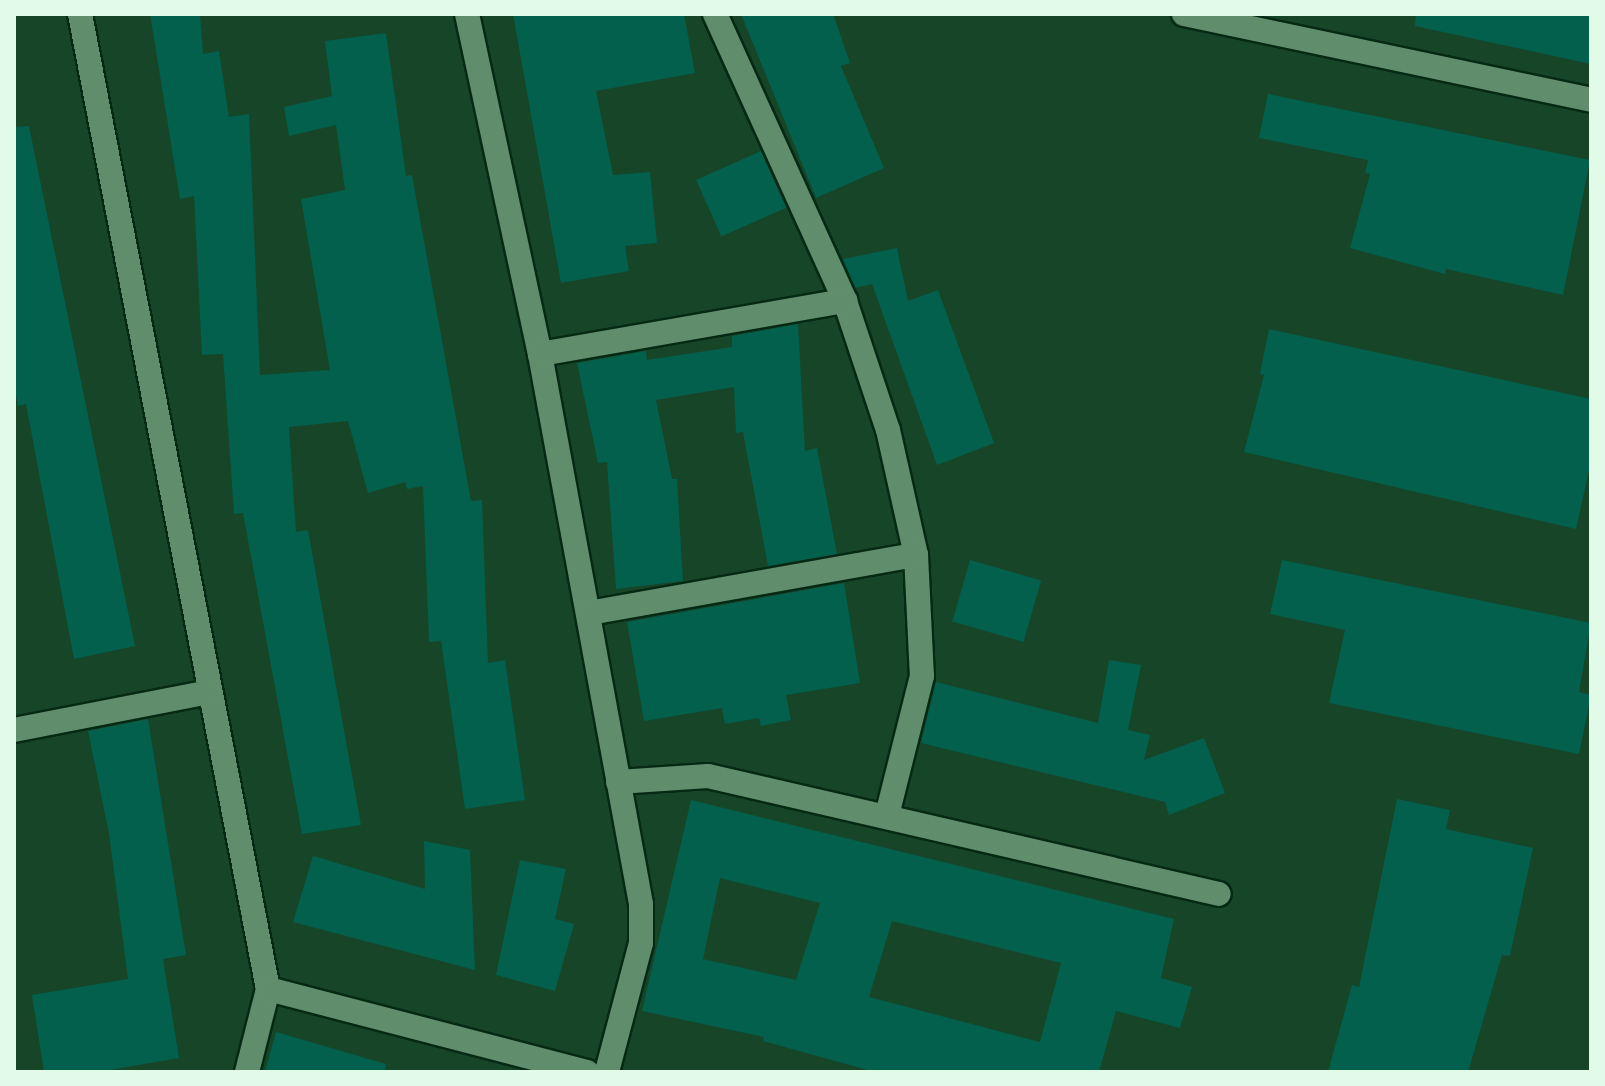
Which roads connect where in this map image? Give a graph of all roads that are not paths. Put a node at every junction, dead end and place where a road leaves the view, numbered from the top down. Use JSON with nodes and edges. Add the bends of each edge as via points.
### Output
{"nodes":[{"id":1,"x":80,"y":14,"type":"edge"},
{"id":2,"x":467,"y":14,"type":"edge"},
{"id":3,"x":715,"y":14,"type":"edge"},
{"id":4,"x":1184,"y":14,"type":"edge"},
{"id":5,"x":1591,"y":100,"type":"edge"},
{"id":6,"x":845,"y":301,"type":"junction"},
{"id":7,"x":540,"y":354,"type":"junction"},
{"id":8,"x":916,"y":555,"type":"junction"},
{"id":9,"x":589,"y":613,"type":"junction"},
{"id":10,"x":210,"y":692,"type":"junction"},
{"id":11,"x":14,"y":730,"type":"edge"},
{"id":12,"x":618,"y":782,"type":"junction"},
{"id":13,"x":887,"y":815,"type":"junction"},
{"id":14,"x":1219,"y":894,"type":"dead end"},
{"id":15,"x":268,"y":989,"type":"junction"},
{"id":16,"x":573,"y":1070,"type":"edge"},
{"id":17,"x":247,"y":1072,"type":"edge"},
{"id":18,"x":607,"y":1072,"type":"edge"}],
"edges":[{"from":1,"to":10,"type":"street"},
{"from":2,"to":7,"type":"street"},
{"from":3,"to":6,"type":"street"},
{"from":4,"to":5,"type":"street"},
{"from":6,"to":7,"type":"street"},
{"from":6,"to":8,"type":"street","via":[[888,430]]},
{"from":7,"to":9,"type":"street"},
{"from":8,"to":9,"type":"street"},
{"from":8,"to":13,"type":"street","via":[[922,676]]},
{"from":9,"to":12,"type":"street"},
{"from":10,"to":11,"type":"street"},
{"from":10,"to":15,"type":"street"},
{"from":12,"to":13,"type":"street","via":[[708,776]]},
{"from":12,"to":18,"type":"street","via":[[641,904],[641,943]]},
{"from":13,"to":14,"type":"street"},
{"from":15,"to":16,"type":"street"},
{"from":15,"to":17,"type":"street"}]}
